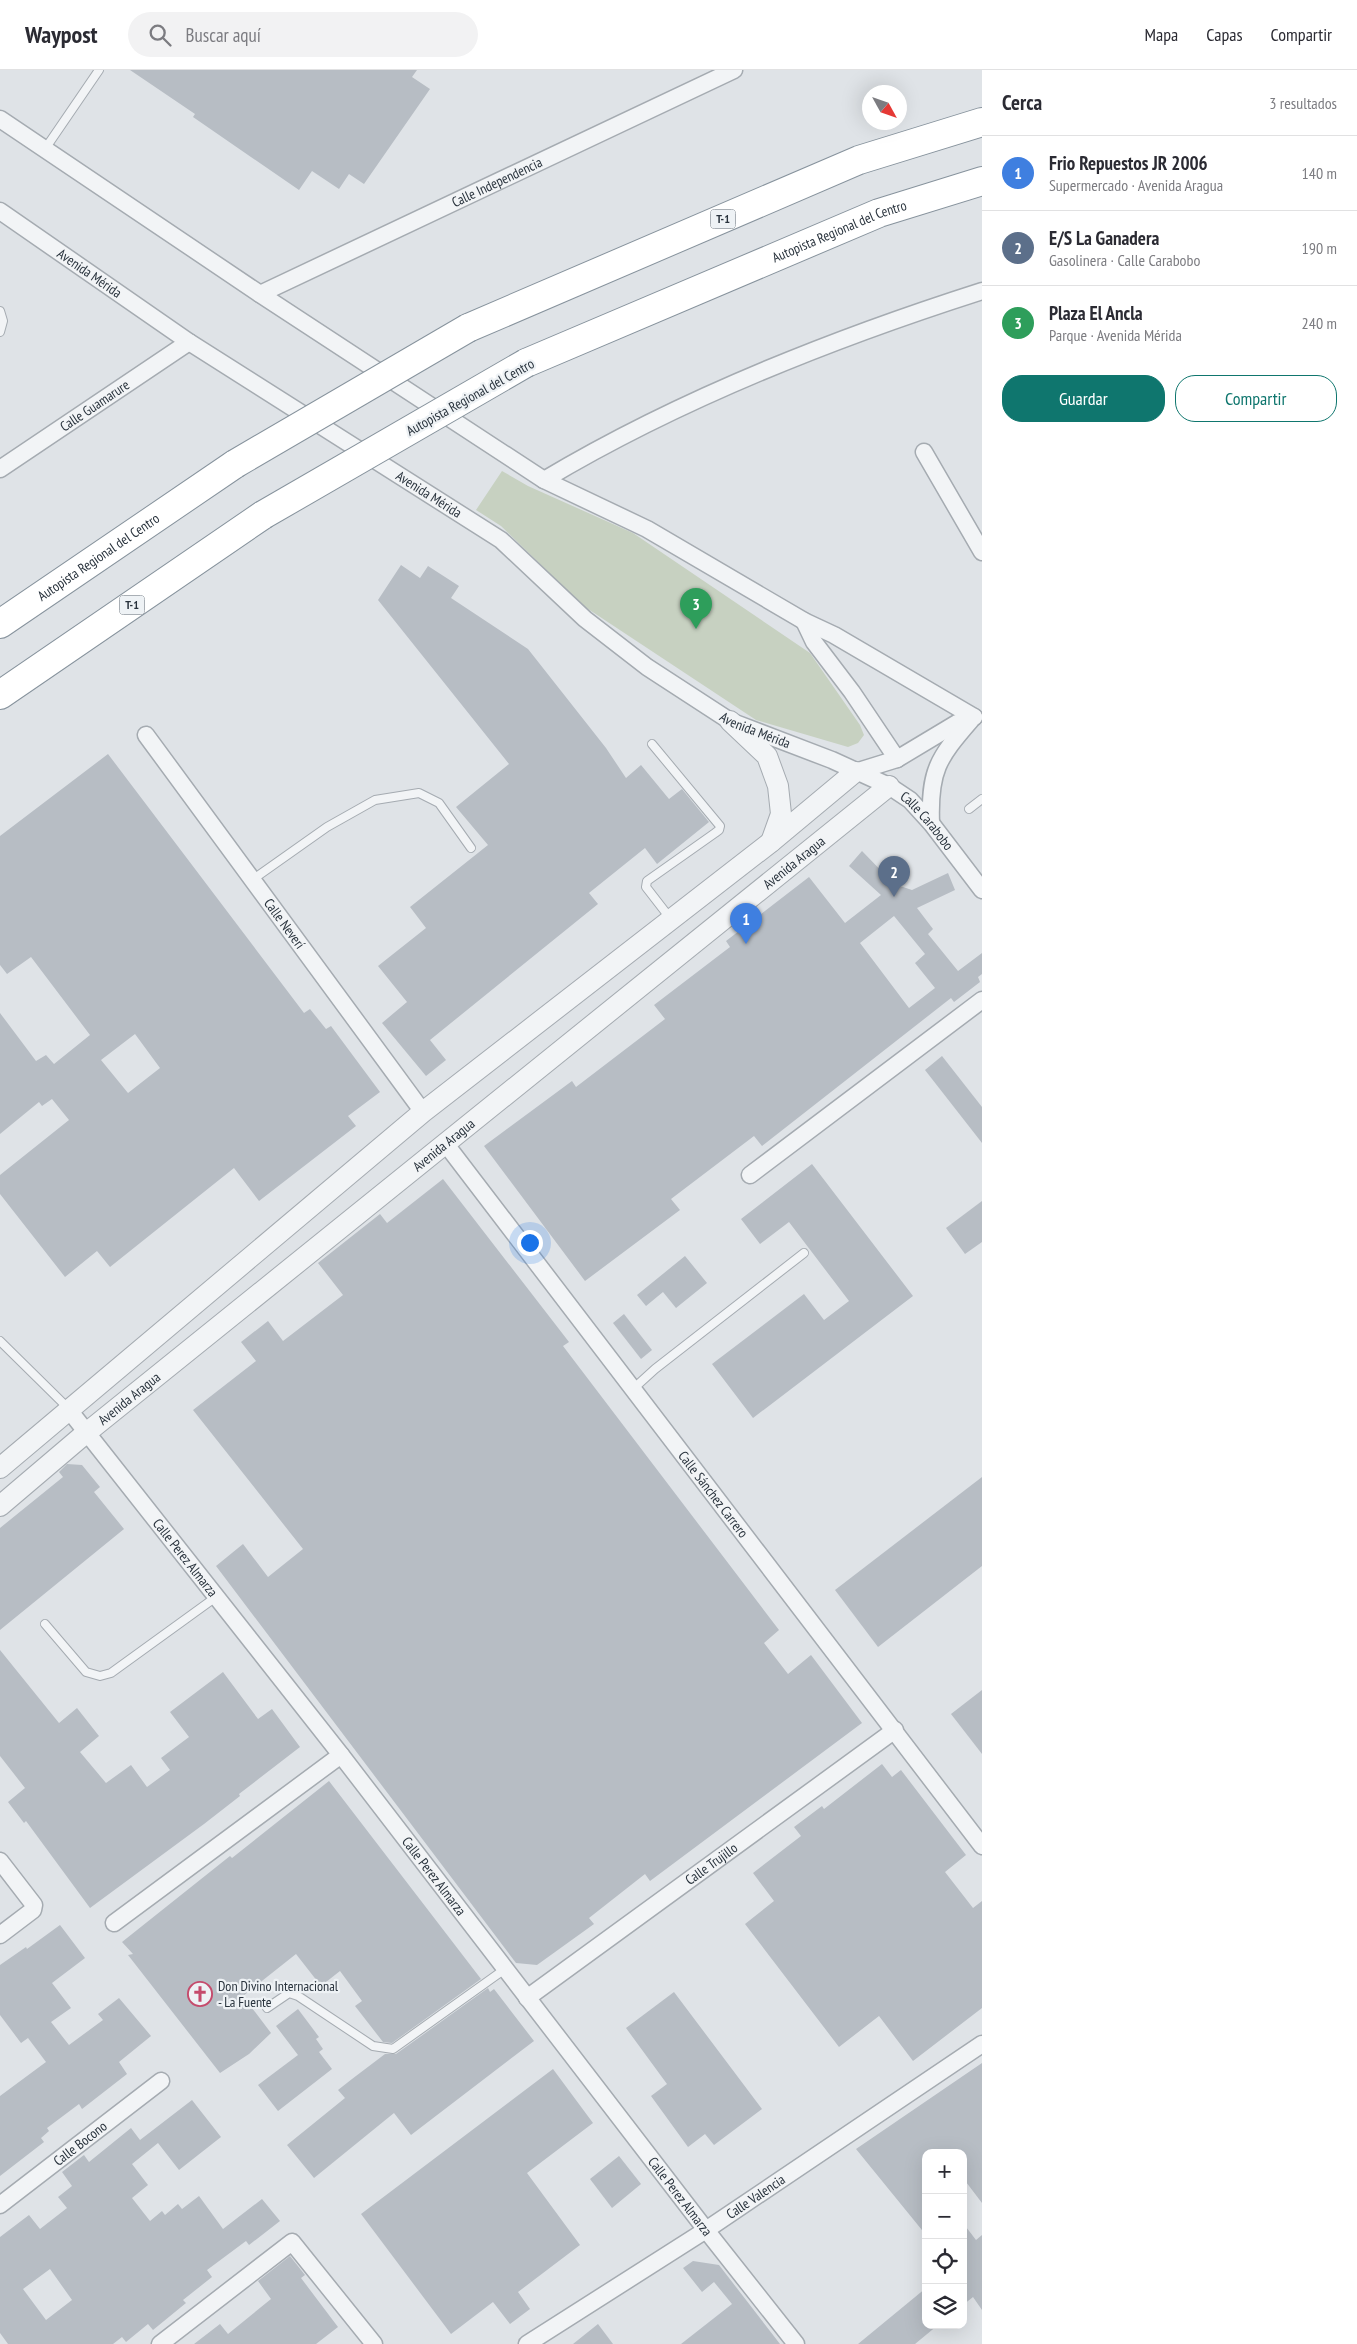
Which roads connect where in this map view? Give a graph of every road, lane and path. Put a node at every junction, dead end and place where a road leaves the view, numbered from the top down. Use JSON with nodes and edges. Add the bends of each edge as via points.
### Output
{"nodes":[{"id":1,"x":100,"y":70,"type":"edge"},
{"id":2,"x":734,"y":70,"type":"edge"},
{"id":3,"x":0,"y":119,"type":"edge"},
{"id":4,"x":982,"y":122,"type":"edge"},
{"id":5,"x":45,"y":149,"type":"junction"},
{"id":6,"x":982,"y":181,"type":"edge"},
{"id":7,"x":0,"y":211,"type":"edge"},
{"id":8,"x":982,"y":291,"type":"edge"},
{"id":9,"x":260,"y":294,"type":"junction"},
{"id":10,"x":0,"y":311,"type":"edge"},
{"id":11,"x":0,"y":332,"type":"edge"},
{"id":12,"x":189,"y":342,"type":"junction"},
{"id":13,"x":924,"y":452,"type":"dead end"},
{"id":14,"x":0,"y":469,"type":"edge"},
{"id":15,"x":544,"y":480,"type":"junction"},
{"id":16,"x":982,"y":552,"type":"edge"},
{"id":17,"x":804,"y":621,"type":"junction"},
{"id":18,"x":0,"y":624,"type":"edge"},
{"id":19,"x":0,"y":695,"type":"edge"},
{"id":20,"x":978,"y":714,"type":"edge"},
{"id":21,"x":730,"y":721,"type":"junction"},
{"id":22,"x":146,"y":735,"type":"dead end"},
{"id":23,"x":652,"y":744,"type":"dead end"},
{"id":24,"x":897,"y":758,"type":"junction"},
{"id":25,"x":855,"y":772,"type":"junction"},
{"id":26,"x":889,"y":786,"type":"junction"},
{"id":27,"x":982,"y":799,"type":"edge"},
{"id":28,"x":969,"y":809,"type":"dead end"},
{"id":29,"x":931,"y":823,"type":"junction"},
{"id":30,"x":771,"y":842,"type":"junction"},
{"id":31,"x":471,"y":848,"type":"dead end"},
{"id":32,"x":252,"y":880,"type":"junction"},
{"id":33,"x":982,"y":890,"type":"edge"},
{"id":34,"x":671,"y":920,"type":"junction"},
{"id":35,"x":982,"y":1000,"type":"edge"},
{"id":36,"x":423,"y":1112,"type":"junction"},
{"id":37,"x":445,"y":1143,"type":"junction"},
{"id":38,"x":750,"y":1174,"type":"dead end"},
{"id":39,"x":804,"y":1253,"type":"dead end"},
{"id":40,"x":0,"y":1341,"type":"edge"},
{"id":41,"x":634,"y":1389,"type":"junction"},
{"id":42,"x":70,"y":1410,"type":"junction"},
{"id":43,"x":88,"y":1432,"type":"junction"},
{"id":44,"x":0,"y":1468,"type":"edge"},
{"id":45,"x":0,"y":1506,"type":"edge"},
{"id":46,"x":216,"y":1597,"type":"junction"},
{"id":47,"x":45,"y":1624,"type":"dead end"},
{"id":48,"x":895,"y":1730,"type":"junction"},
{"id":49,"x":341,"y":1755,"type":"junction"},
{"id":50,"x":982,"y":1846,"type":"edge"},
{"id":51,"x":0,"y":1860,"type":"edge"},
{"id":52,"x":114,"y":1923,"type":"dead end"},
{"id":53,"x":0,"y":1935,"type":"edge"},
{"id":54,"x":505,"y":1969,"type":"junction"},
{"id":55,"x":527,"y":1998,"type":"junction"},
{"id":56,"x":267,"y":2008,"type":"dead end"},
{"id":57,"x":982,"y":2044,"type":"edge"},
{"id":58,"x":161,"y":2081,"type":"dead end"},
{"id":59,"x":0,"y":2205,"type":"edge"},
{"id":60,"x":706,"y":2230,"type":"junction"},
{"id":61,"x":160,"y":2344,"type":"edge"},
{"id":62,"x":374,"y":2344,"type":"edge"},
{"id":63,"x":527,"y":2344,"type":"edge"},
{"id":64,"x":796,"y":2344,"type":"edge"}],
"edges":[{"from":1,"to":5,"type":"lane"},
{"from":2,"to":9,"type":"street","name":"Calle Independencia"},
{"from":3,"to":5,"type":"street"},
{"from":4,"to":18,"type":"highway","name":"Autopista Regional del Centro","number":"T-1","bridge":true,"via":[[859,160],[468,328],[234,464]]},
{"from":5,"to":9,"type":"street"},
{"from":6,"to":19,"type":"highway","name":"Autopista Regional del Centro","number":"T-1","bridge":true,"via":[[879,213],[526,363],[263,515]]},
{"from":7,"to":12,"type":"street","name":"Avenida Mérida"},
{"from":8,"to":15,"type":"street","via":[[816,350],[715,393],[589,453]]},
{"from":9,"to":15,"type":"street"},
{"from":10,"to":11,"type":"lane","via":[[3,321]]},
{"from":12,"to":14,"type":"street","name":"Calle Guamarure"},
{"from":12,"to":21,"type":"street","name":"Avenida Mérida","via":[[501,540],[585,619],[647,667]]},
{"from":13,"to":16,"type":"street"},
{"from":15,"to":17,"type":"street","via":[[647,529]]},
{"from":17,"to":20,"type":"street"},
{"from":17,"to":24,"type":"street","via":[[814,642]]},
{"from":20,"to":24,"type":"street"},
{"from":20,"to":29,"type":"street","via":[[946,748],[936,767],[930,793]]},
{"from":21,"to":25,"type":"street","name":"Avenida Mérida"},
{"from":21,"to":30,"type":"street","via":[[767,756],[778,786],[781,814]]},
{"from":22,"to":32,"type":"street","name":"Calle Neverí"},
{"from":23,"to":34,"type":"lane","via":[[720,826],[719,830],[647,881],[649,892]]},
{"from":24,"to":25,"type":"street"},
{"from":24,"to":26,"type":"street"},
{"from":25,"to":26,"type":"street","name":"Calle Carabobo"},
{"from":25,"to":30,"type":"street"},
{"from":26,"to":29,"type":"street","name":"Calle Carabobo","via":[[910,800]]},
{"from":26,"to":37,"type":"street","name":"Avenida Aragua"},
{"from":27,"to":28,"type":"lane"},
{"from":29,"to":33,"type":"street","name":"Calle Carabobo"},
{"from":30,"to":34,"type":"street"},
{"from":31,"to":32,"type":"lane","via":[[439,803],[419,793],[404,795],[375,800],[335,823]]},
{"from":32,"to":36,"type":"street","name":"Calle Neverí"},
{"from":34,"to":36,"type":"street"},
{"from":35,"to":38,"type":"street"},
{"from":36,"to":42,"type":"street"},
{"from":37,"to":41,"type":"street","name":"Calle Sánchez Carrero"},
{"from":37,"to":43,"type":"street","name":"Avenida Aragua"},
{"from":39,"to":41,"type":"lane"},
{"from":40,"to":42,"type":"lane"},
{"from":41,"to":48,"type":"street","name":"Calle Sánchez Carrero"},
{"from":42,"to":43,"type":"street","name":"Calle Perez Almarza"},
{"from":42,"to":44,"type":"street"},
{"from":43,"to":45,"type":"street","name":"Avenida Aragua"},
{"from":43,"to":46,"type":"street","name":"Calle Perez Almarza"},
{"from":46,"to":47,"type":"lane","via":[[111,1673],[100,1676],[86,1672]]},
{"from":46,"to":49,"type":"street","name":"Calle Perez Almarza"},
{"from":48,"to":50,"type":"street","name":"Calle Sánchez Carrero"},
{"from":48,"to":55,"type":"street","name":"Calle Trujillo"},
{"from":49,"to":52,"type":"street"},
{"from":49,"to":54,"type":"street","name":"Calle Perez Almarza"},
{"from":51,"to":53,"type":"street","via":[[34,1905],[33,1910]]},
{"from":54,"to":55,"type":"street","name":"Calle Perez Almarza"},
{"from":54,"to":56,"type":"lane","via":[[393,2049],[373,2046],[298,1996],[289,1994]]},
{"from":55,"to":60,"type":"street","name":"Calle Perez Almarza"},
{"from":57,"to":60,"type":"street","name":"Calle Valencia"},
{"from":58,"to":59,"type":"street","name":"Calle Bocono"},
{"from":60,"to":63,"type":"street","name":"Calle Valencia"},
{"from":60,"to":64,"type":"street","name":"Calle Perez Almarza"},
{"from":61,"to":62,"type":"street","via":[[292,2242]]}]}
